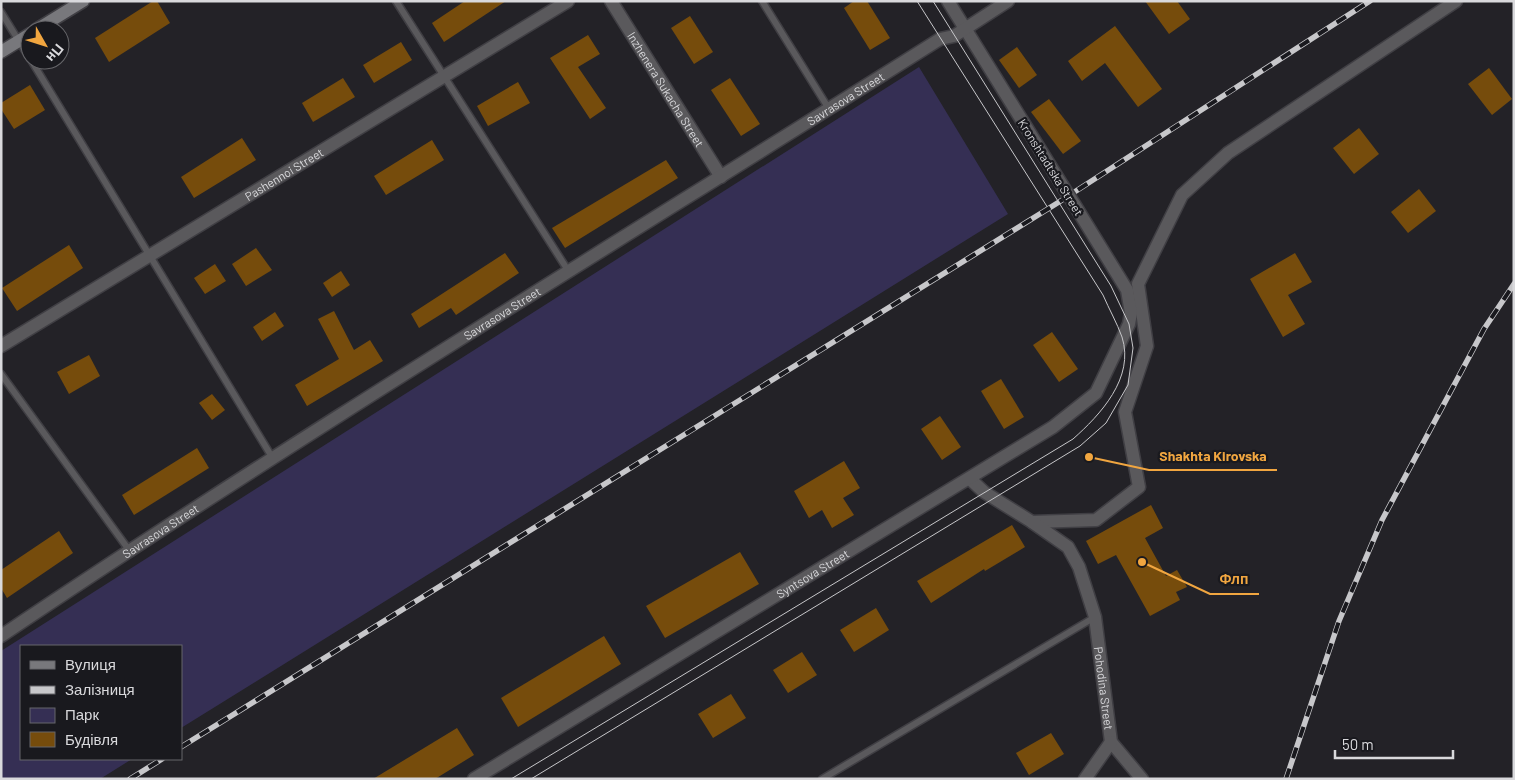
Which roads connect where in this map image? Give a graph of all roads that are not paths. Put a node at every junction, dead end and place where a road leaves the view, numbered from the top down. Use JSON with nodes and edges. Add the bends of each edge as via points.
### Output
{"nodes":[{"id":1,"x":82,"y":1,"type":"edge"},
{"id":2,"x":396,"y":1,"type":"edge"},
{"id":3,"x":568,"y":1,"type":"edge"},
{"id":4,"x":611,"y":1,"type":"edge"},
{"id":5,"x":762,"y":1,"type":"edge"},
{"id":6,"x":948,"y":1,"type":"edge"},
{"id":7,"x":1008,"y":1,"type":"edge"},
{"id":8,"x":1456,"y":1,"type":"edge"},
{"id":9,"x":1,"y":12,"type":"edge"},
{"id":10,"x":52,"y":20,"type":"edge"},
{"id":11,"x":966,"y":29,"type":"junction"},
{"id":12,"x":19,"y":40,"type":"joint"},
{"id":13,"x":1,"y":52,"type":"edge"},
{"id":14,"x":36,"y":70,"type":"edge"},
{"id":15,"x":443,"y":77,"type":"junction"},
{"id":16,"x":829,"y":108,"type":"junction"},
{"id":17,"x":721,"y":177,"type":"junction"},
{"id":18,"x":150,"y":254,"type":"junction"},
{"id":19,"x":570,"y":272,"type":"junction"},
{"id":20,"x":1122,"y":338,"type":"joint"},
{"id":21,"x":1,"y":346,"type":"edge"},
{"id":22,"x":1,"y":374,"type":"edge"},
{"id":23,"x":272,"y":457,"type":"junction"},
{"id":24,"x":970,"y":479,"type":"junction"},
{"id":25,"x":1032,"y":522,"type":"junction"},
{"id":26,"x":129,"y":550,"type":"junction"},
{"id":27,"x":1095,"y":617,"type":"junction"},
{"id":28,"x":1,"y":636,"type":"edge"},
{"id":29,"x":1111,"y":742,"type":"junction"},
{"id":30,"x":482,"y":777,"type":"edge"},
{"id":31,"x":822,"y":779,"type":"edge"},
{"id":32,"x":1084,"y":779,"type":"edge"},
{"id":33,"x":1142,"y":779,"type":"edge"}],
"edges":[{"from":1,"to":10,"type":"main road"},
{"from":2,"to":15,"type":"lane"},
{"from":3,"to":15,"type":"street","name":"Pashennoi Street"},
{"from":4,"to":17,"type":"street","name":"Inzhenera Sukacha Street"},
{"from":5,"to":16,"type":"lane"},
{"from":6,"to":11,"type":"street","name":"Kronshtadtska Street"},
{"from":7,"to":11,"type":"street","name":"Savrasova Street"},
{"from":8,"to":25,"type":"street","via":[[1228,153],[1182,195],[1138,284],[1147,346],[1125,412],[1138,487],[1096,520]]},
{"from":9,"to":12,"type":"lane"},
{"from":11,"to":16,"type":"street","name":"Savrasova Street","via":[[940,39]]},
{"from":11,"to":20,"type":"street","name":"Kronshtadtska Street","bridge":true,"via":[[1127,290],[1131,313]]},
{"from":12,"to":13,"type":"main road"},
{"from":14,"to":18,"type":"lane"},
{"from":15,"to":18,"type":"street","name":"Pashennoi Street"},
{"from":15,"to":19,"type":"lane"},
{"from":16,"to":17,"type":"street","name":"Savrasova Street"},
{"from":17,"to":19,"type":"street","name":"Savrasova Street"},
{"from":18,"to":21,"type":"street","name":"Pashennoi Street"},
{"from":18,"to":23,"type":"lane"},
{"from":19,"to":23,"type":"street","name":"Savrasova Street"},
{"from":20,"to":24,"type":"street","name":"Syntsova Street","via":[[1096,393],[1053,427]]},
{"from":22,"to":26,"type":"lane"},
{"from":23,"to":26,"type":"street","name":"Savrasova Street"},
{"from":24,"to":25,"type":"street","name":"Pohodina Street","via":[[984,492]]},
{"from":24,"to":30,"type":"street","name":"Syntsova Street"},
{"from":25,"to":27,"type":"street","name":"Pohodina Street","via":[[1068,547],[1079,567]]},
{"from":26,"to":28,"type":"street","name":"Savrasova Street"},
{"from":27,"to":29,"type":"street","name":"Pohodina Street"},
{"from":27,"to":31,"type":"lane"},
{"from":29,"to":32,"type":"street"},
{"from":29,"to":33,"type":"street","name":"Pohodina Street"}]}
